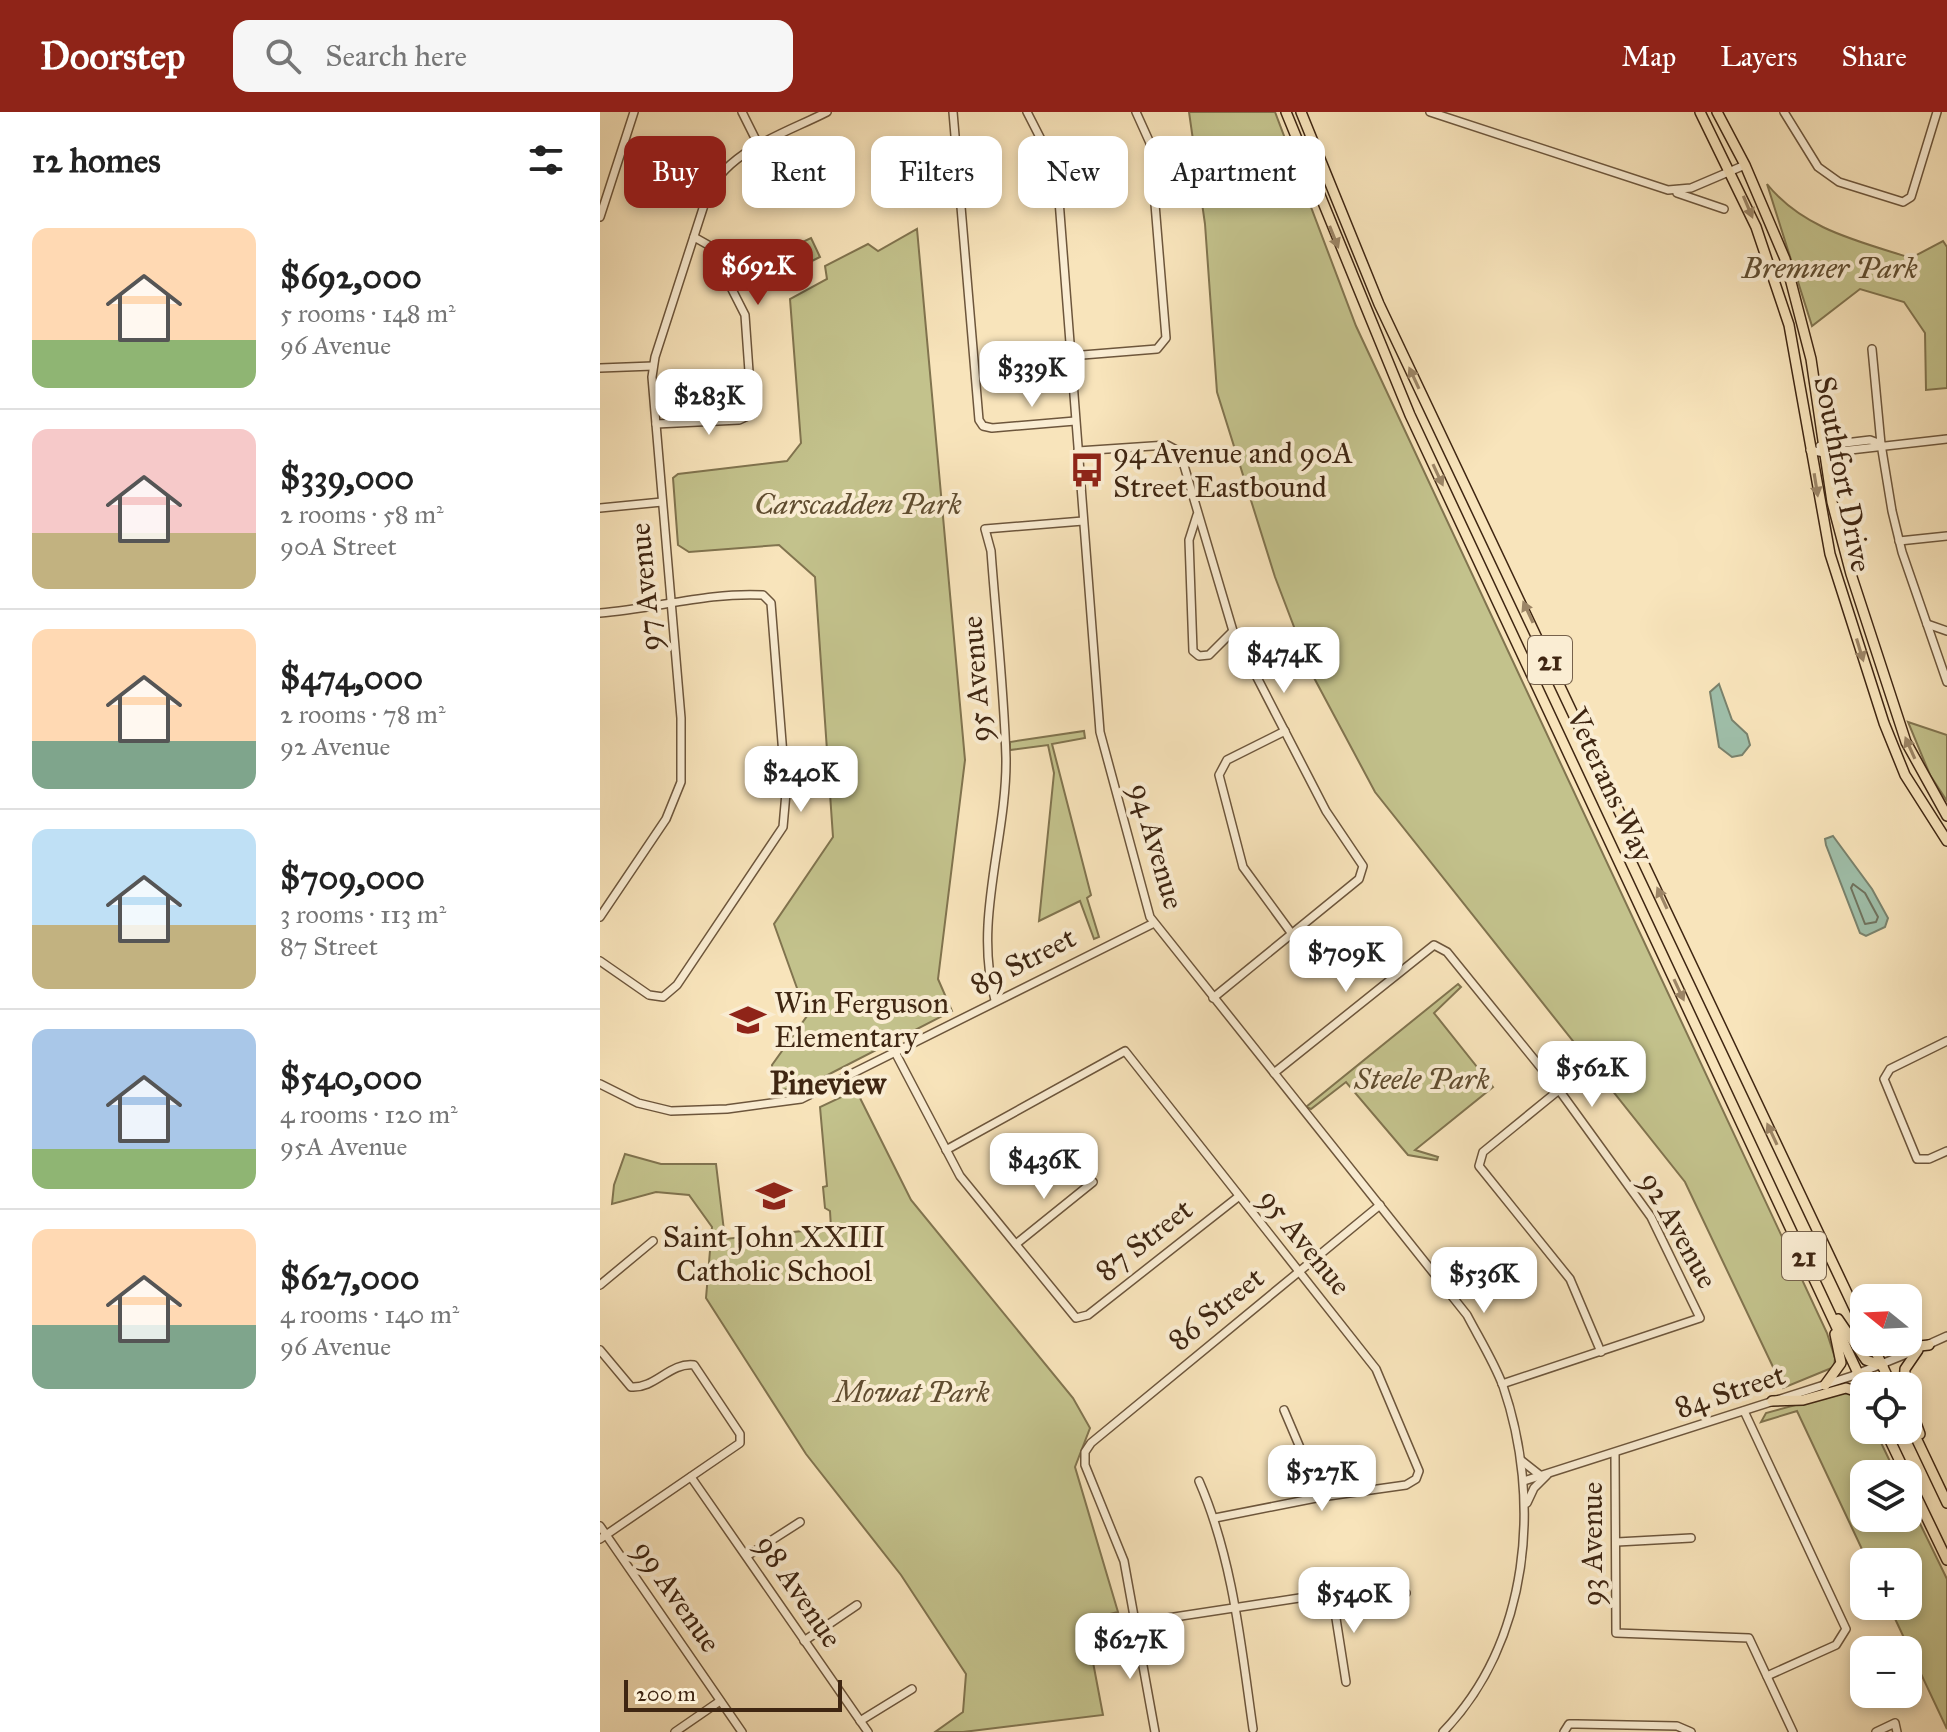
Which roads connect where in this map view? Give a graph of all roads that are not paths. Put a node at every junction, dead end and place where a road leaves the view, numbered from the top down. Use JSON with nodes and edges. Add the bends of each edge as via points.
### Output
{"nodes":[{"id":1,"x":634,"y":112,"type":"edge"},
{"id":2,"x":742,"y":112,"type":"edge"},
{"id":3,"x":827,"y":112,"type":"edge"},
{"id":4,"x":953,"y":112,"type":"edge"},
{"id":5,"x":1027,"y":112,"type":"edge"},
{"id":6,"x":1136,"y":112,"type":"edge"},
{"id":7,"x":1286,"y":112,"type":"edge"},
{"id":8,"x":1301,"y":112,"type":"edge"},
{"id":9,"x":1430,"y":112,"type":"edge"},
{"id":10,"x":1700,"y":112,"type":"edge"},
{"id":11,"x":1717,"y":112,"type":"edge"},
{"id":12,"x":1784,"y":112,"type":"edge"},
{"id":13,"x":1934,"y":113,"type":"edge"},
{"id":14,"x":754,"y":136,"type":"edge"},
{"id":15,"x":779,"y":136,"type":"edge"},
{"id":16,"x":742,"y":156,"type":"edge"},
{"id":17,"x":1745,"y":165,"type":"junction"},
{"id":18,"x":1731,"y":172,"type":"junction"},
{"id":19,"x":1668,"y":190,"type":"junction"},
{"id":20,"x":1724,"y":209,"type":"dead end"},
{"id":21,"x":600,"y":217,"type":"edge"},
{"id":22,"x":694,"y":237,"type":"junction"},
{"id":23,"x":1872,"y":349,"type":"dead end"},
{"id":24,"x":1070,"y":356,"type":"junction"},
{"id":25,"x":653,"y":366,"type":"junction"},
{"id":26,"x":600,"y":368,"type":"edge"},
{"id":27,"x":1075,"y":421,"type":"junction"},
{"id":28,"x":656,"y":424,"type":"junction"},
{"id":29,"x":1947,"y":439,"type":"edge"},
{"id":30,"x":1881,"y":444,"type":"junction"},
{"id":31,"x":1824,"y":449,"type":"junction"},
{"id":32,"x":1810,"y":450,"type":"junction"},
{"id":33,"x":1078,"y":451,"type":"junction"},
{"id":34,"x":662,"y":502,"type":"junction"},
{"id":35,"x":600,"y":508,"type":"edge"},
{"id":36,"x":1197,"y":515,"type":"junction"},
{"id":37,"x":1083,"y":521,"type":"junction"},
{"id":38,"x":1947,"y":536,"type":"edge"},
{"id":39,"x":1899,"y":541,"type":"junction"},
{"id":40,"x":670,"y":604,"type":"junction"},
{"id":41,"x":600,"y":613,"type":"edge"},
{"id":42,"x":1927,"y":624,"type":"junction"},
{"id":43,"x":1233,"y":631,"type":"junction"},
{"id":44,"x":1947,"y":631,"type":"edge"},
{"id":45,"x":1947,"y":682,"type":"edge"},
{"id":46,"x":1285,"y":731,"type":"junction"},
{"id":47,"x":1947,"y":816,"type":"edge"},
{"id":48,"x":1947,"y":841,"type":"edge"},
{"id":49,"x":600,"y":917,"type":"edge"},
{"id":50,"x":1152,"y":924,"type":"junction"},
{"id":51,"x":1292,"y":934,"type":"junction"},
{"id":52,"x":600,"y":961,"type":"edge"},
{"id":53,"x":1213,"y":998,"type":"junction"},
{"id":54,"x":995,"y":1000,"type":"junction"},
{"id":55,"x":1947,"y":1041,"type":"edge"},
{"id":56,"x":896,"y":1054,"type":"junction"},
{"id":57,"x":1274,"y":1073,"type":"junction"},
{"id":58,"x":600,"y":1084,"type":"edge"},
{"id":59,"x":1559,"y":1090,"type":"junction"},
{"id":60,"x":946,"y":1150,"type":"junction"},
{"id":61,"x":1947,"y":1151,"type":"edge"},
{"id":62,"x":1093,"y":1182,"type":"dead end"},
{"id":63,"x":1238,"y":1197,"type":"junction"},
{"id":64,"x":1380,"y":1205,"type":"junction"},
{"id":65,"x":653,"y":1241,"type":"dead end"},
{"id":66,"x":1016,"y":1244,"type":"junction"},
{"id":67,"x":1299,"y":1271,"type":"junction"},
{"id":68,"x":600,"y":1285,"type":"edge"},
{"id":69,"x":1850,"y":1298,"type":"edge"},
{"id":70,"x":1830,"y":1311,"type":"junction"},
{"id":71,"x":1836,"y":1322,"type":"junction"},
{"id":72,"x":1947,"y":1336,"type":"edge"},
{"id":73,"x":1929,"y":1345,"type":"junction"},
{"id":74,"x":1922,"y":1346,"type":"edge"},
{"id":75,"x":1922,"y":1348,"type":"edge"},
{"id":76,"x":600,"y":1350,"type":"edge"},
{"id":77,"x":1601,"y":1352,"type":"junction"},
{"id":78,"x":1878,"y":1356,"type":"edge"},
{"id":79,"x":1905,"y":1356,"type":"edge"},
{"id":80,"x":1883,"y":1366,"type":"junction"},
{"id":81,"x":1857,"y":1372,"type":"edge"},
{"id":82,"x":1864,"y":1372,"type":"edge"},
{"id":83,"x":1886,"y":1372,"type":"edge"},
{"id":84,"x":1850,"y":1377,"type":"edge"},
{"id":85,"x":1502,"y":1384,"type":"junction"},
{"id":86,"x":1825,"y":1385,"type":"junction"},
{"id":87,"x":1850,"y":1389,"type":"edge"},
{"id":88,"x":1772,"y":1401,"type":"junction"},
{"id":89,"x":1284,"y":1410,"type":"dead end"},
{"id":90,"x":1744,"y":1411,"type":"junction"},
{"id":91,"x":1919,"y":1444,"type":"edge"},
{"id":92,"x":1922,"y":1444,"type":"edge"},
{"id":93,"x":1615,"y":1454,"type":"junction"},
{"id":94,"x":1520,"y":1459,"type":"junction"},
{"id":95,"x":1927,"y":1461,"type":"junction"},
{"id":96,"x":1545,"y":1475,"type":"junction"},
{"id":97,"x":691,"y":1477,"type":"junction"},
{"id":98,"x":1199,"y":1481,"type":"dead end"},
{"id":99,"x":1524,"y":1481,"type":"junction"},
{"id":100,"x":1321,"y":1497,"type":"junction"},
{"id":101,"x":1947,"y":1503,"type":"edge"},
{"id":102,"x":1922,"y":1508,"type":"edge"},
{"id":103,"x":1525,"y":1509,"type":"junction"},
{"id":104,"x":1215,"y":1518,"type":"junction"},
{"id":105,"x":800,"y":1522,"type":"dead end"},
{"id":106,"x":600,"y":1526,"type":"edge"},
{"id":107,"x":603,"y":1537,"type":"edge"},
{"id":108,"x":1691,"y":1538,"type":"dead end"},
{"id":109,"x":1617,"y":1542,"type":"junction"},
{"id":110,"x":747,"y":1556,"type":"junction"},
{"id":111,"x":1947,"y":1560,"type":"edge"},
{"id":112,"x":1332,"y":1593,"type":"junction"},
{"id":113,"x":1406,"y":1593,"type":"dead end"},
{"id":114,"x":857,"y":1605,"type":"dead end"},
{"id":115,"x":1235,"y":1606,"type":"junction"},
{"id":116,"x":1135,"y":1623,"type":"junction"},
{"id":117,"x":804,"y":1641,"type":"junction"},
{"id":118,"x":1767,"y":1676,"type":"junction"},
{"id":119,"x":1346,"y":1682,"type":"dead end"},
{"id":120,"x":912,"y":1689,"type":"dead end"},
{"id":121,"x":720,"y":1701,"type":"junction"},
{"id":122,"x":860,"y":1721,"type":"junction"},
{"id":123,"x":1253,"y":1729,"type":"dead end"},
{"id":124,"x":675,"y":1732,"type":"edge"},
{"id":125,"x":742,"y":1732,"type":"edge"},
{"id":126,"x":868,"y":1732,"type":"edge"},
{"id":127,"x":1155,"y":1732,"type":"edge"},
{"id":128,"x":1443,"y":1732,"type":"edge"},
{"id":129,"x":1564,"y":1732,"type":"edge"},
{"id":130,"x":1691,"y":1732,"type":"edge"},
{"id":131,"x":1793,"y":1732,"type":"edge"},
{"id":132,"x":1876,"y":1732,"type":"edge"},
{"id":133,"x":1897,"y":1732,"type":"edge"}],
"edges":[{"from":1,"to":21,"type":"street"},
{"from":2,"to":14,"type":"street"},
{"from":3,"to":15,"type":"street","name":"97 Avenue"},
{"from":4,"to":27,"type":"street","via":[[977,417],[983,426]]},
{"from":5,"to":24,"type":"street","name":"94 Avenue","via":[[1056,176]]},
{"from":6,"to":24,"type":"street","via":[[1150,143],[1167,334],[1163,345],[1153,350]]},
{"from":7,"to":70,"type":"main road","name":"Veterans Way","number":"21","one_way":true,"via":[[1410,415]]},
{"from":69,"to":8,"type":"main road","name":"Veterans Way","number":"21","one_way":true,"via":[[1379,304]]},
{"from":9,"to":19,"type":"street"},
{"from":10,"to":18,"type":"main road","name":"Southfort Drive"},
{"from":11,"to":17,"type":"main road","name":"Southfort Drive"},
{"from":12,"to":13,"type":"street","via":[[1818,167],[1839,182],[1903,202],[1911,197]]},
{"from":16,"to":22,"type":"street","name":"97 Avenue","via":[[719,176]]},
{"from":17,"to":18,"type":"street"},
{"from":17,"to":31,"type":"main road","name":"Southfort Drive","via":[[1785,259],[1802,320]]},
{"from":18,"to":19,"type":"street","via":[[1691,188]]},
{"from":18,"to":32,"type":"main road","name":"Southfort Drive","one_way":true,"via":[[1789,325]]},
{"from":19,"to":20,"type":"street"},
{"from":22,"to":25,"type":"street","name":"97 Avenue"},
{"from":22,"to":28,"type":"street","via":[[710,246],[745,315],[752,414],[739,420]]},
{"from":23,"to":30,"type":"street"},
{"from":24,"to":27,"type":"street","name":"94 Avenue"},
{"from":25,"to":26,"type":"street"},
{"from":25,"to":28,"type":"street","name":"97 Avenue"},
{"from":27,"to":33,"type":"street","name":"94 Avenue"},
{"from":28,"to":34,"type":"street","name":"97 Avenue"},
{"from":29,"to":30,"type":"street"},
{"from":30,"to":31,"type":"street"},
{"from":30,"to":39,"type":"street"},
{"from":31,"to":32,"type":"street"},
{"from":47,"to":31,"type":"main road","name":"Southfort Drive","one_way":true,"via":[[1897,718],[1847,560]]},
{"from":32,"to":48,"type":"main road","name":"Southfort Drive","one_way":true,"via":[[1830,554],[1884,723],[1905,775]]},
{"from":33,"to":36,"type":"street","via":[[1175,447]]},
{"from":33,"to":37,"type":"street","name":"94 Avenue"},
{"from":34,"to":35,"type":"street"},
{"from":34,"to":40,"type":"street","name":"97 Avenue"},
{"from":36,"to":43,"type":"street"},
{"from":36,"to":43,"type":"street","via":[[1189,540],[1193,651],[1209,655]]},
{"from":37,"to":50,"type":"street","name":"94 Avenue","via":[[1100,732]]},
{"from":37,"to":54,"type":"street","name":"95 Avenue","via":[[985,529],[1006,760],[988,941]]},
{"from":38,"to":39,"type":"street"},
{"from":39,"to":42,"type":"street"},
{"from":40,"to":41,"type":"street"},
{"from":40,"to":49,"type":"street","name":"97 Avenue","via":[[681,782],[666,819]]},
{"from":40,"to":52,"type":"street","via":[[738,594],[763,595],[771,603],[786,793],[783,827],[677,985],[663,997],[649,995]]},
{"from":42,"to":44,"type":"street"},
{"from":42,"to":45,"type":"street"},
{"from":43,"to":46,"type":"street"},
{"from":46,"to":51,"type":"street","via":[[1363,870],[1359,879]]},
{"from":46,"to":51,"type":"street","via":[[1227,760],[1219,778],[1243,867]]},
{"from":50,"to":53,"type":"street","name":"94 Avenue"},
{"from":50,"to":54,"type":"street","name":"89 Street"},
{"from":51,"to":53,"type":"street"},
{"from":53,"to":57,"type":"street","name":"94 Avenue"},
{"from":54,"to":56,"type":"street","name":"89 Street"},
{"from":55,"to":61,"type":"street","via":[[1890,1069],[1884,1079],[1917,1159]]},
{"from":56,"to":58,"type":"street","name":"89 Street","via":[[809,1096],[727,1109],[656,1108]]},
{"from":56,"to":60,"type":"street"},
{"from":57,"to":59,"type":"street","name":"92 Avenue","via":[[1434,945],[1447,952]]},
{"from":57,"to":64,"type":"street","name":"94 Avenue"},
{"from":59,"to":77,"type":"street","via":[[1483,1152],[1479,1166],[1570,1279]]},
{"from":59,"to":77,"type":"street","name":"92 Avenue","via":[[1651,1217],[1700,1318]]},
{"from":60,"to":63,"type":"street","name":"95 Avenue","via":[[1125,1051]]},
{"from":60,"to":66,"type":"street","via":[[960,1176]]},
{"from":62,"to":66,"type":"street"},
{"from":63,"to":66,"type":"street","name":"87 Street","via":[[1079,1319]]},
{"from":63,"to":67,"type":"street","name":"95 Avenue"},
{"from":64,"to":67,"type":"street","name":"86 Street"},
{"from":64,"to":85,"type":"street","name":"94 Avenue","via":[[1467,1315]]},
{"from":65,"to":68,"type":"street"},
{"from":67,"to":100,"type":"street","name":"95 Avenue","via":[[1385,1385],[1419,1471],[1406,1485]]},
{"from":67,"to":116,"type":"street","name":"86 Street","via":[[1085,1452],[1085,1465],[1124,1561]]},
{"from":70,"to":71,"type":"main road","name":"Veterans Way","number":"21"},
{"from":70,"to":80,"type":"main road","via":[[1866,1360]]},
{"from":71,"to":81,"type":"main road","name":"Veterans Way","number":"21"},
{"from":71,"to":86,"type":"main road","via":[[1841,1363]]},
{"from":72,"to":73,"type":"street","name":"84 Street"},
{"from":73,"to":74,"type":"main road"},
{"from":73,"to":75,"type":"street","name":"84 Street"},
{"from":76,"to":97,"type":"street","via":[[631,1387],[642,1388],[682,1364],[694,1365],[740,1434],[740,1443]]},
{"from":77,"to":85,"type":"street"},
{"from":78,"to":80,"type":"main road"},
{"from":79,"to":80,"type":"street","name":"84 Street"},
{"from":80,"to":82,"type":"street","name":"84 Street"},
{"from":80,"to":83,"type":"main road"},
{"from":84,"to":86,"type":"street","name":"84 Street"},
{"from":85,"to":94,"type":"street","name":"94 Avenue"},
{"from":86,"to":88,"type":"street","name":"84 Street"},
{"from":87,"to":88,"type":"main road"},
{"from":88,"to":90,"type":"street","name":"84 Street"},
{"from":89,"to":100,"type":"street"},
{"from":90,"to":93,"type":"street","name":"84 Street"},
{"from":90,"to":118,"type":"street","via":[[1846,1629],[1836,1645]]},
{"from":91,"to":95,"type":"main road"},
{"from":92,"to":95,"type":"main road"},
{"from":93,"to":96,"type":"street","name":"84 Street"},
{"from":93,"to":109,"type":"street","name":"93 Avenue"},
{"from":94,"to":96,"type":"street"},
{"from":94,"to":99,"type":"street","name":"94 Avenue"},
{"from":95,"to":101,"type":"main road"},
{"from":96,"to":99,"type":"street","name":"84 Street"},
{"from":96,"to":103,"type":"street"},
{"from":97,"to":107,"type":"street"},
{"from":97,"to":110,"type":"street","name":"98 Avenue"},
{"from":98,"to":104,"type":"street"},
{"from":99,"to":103,"type":"street","name":"94 Avenue"},
{"from":100,"to":104,"type":"street"},
{"from":102,"to":111,"type":"main road"},
{"from":103,"to":128,"type":"street","name":"94 Avenue","via":[[1522,1562],[1488,1669]]},
{"from":104,"to":115,"type":"street"},
{"from":105,"to":110,"type":"street"},
{"from":106,"to":107,"type":"street","name":"99 Avenue"},
{"from":107,"to":121,"type":"street","name":"99 Avenue"},
{"from":108,"to":109,"type":"street"},
{"from":109,"to":118,"type":"street","name":"93 Avenue","via":[[1616,1633],[1749,1638]]},
{"from":110,"to":117,"type":"street","name":"98 Avenue"},
{"from":112,"to":113,"type":"street"},
{"from":112,"to":115,"type":"street"},
{"from":112,"to":119,"type":"street"},
{"from":114,"to":117,"type":"street"},
{"from":115,"to":116,"type":"street"},
{"from":115,"to":123,"type":"street"},
{"from":116,"to":127,"type":"street"},
{"from":117,"to":122,"type":"street","name":"98 Avenue"},
{"from":118,"to":131,"type":"street"},
{"from":120,"to":122,"type":"street"},
{"from":121,"to":124,"type":"street"},
{"from":121,"to":125,"type":"street","name":"99 Avenue"},
{"from":122,"to":126,"type":"street","name":"98 Avenue"},
{"from":129,"to":130,"type":"street","via":[[1569,1724],[1677,1726]]},
{"from":132,"to":133,"type":"street","via":[[1895,1723]]}]}
